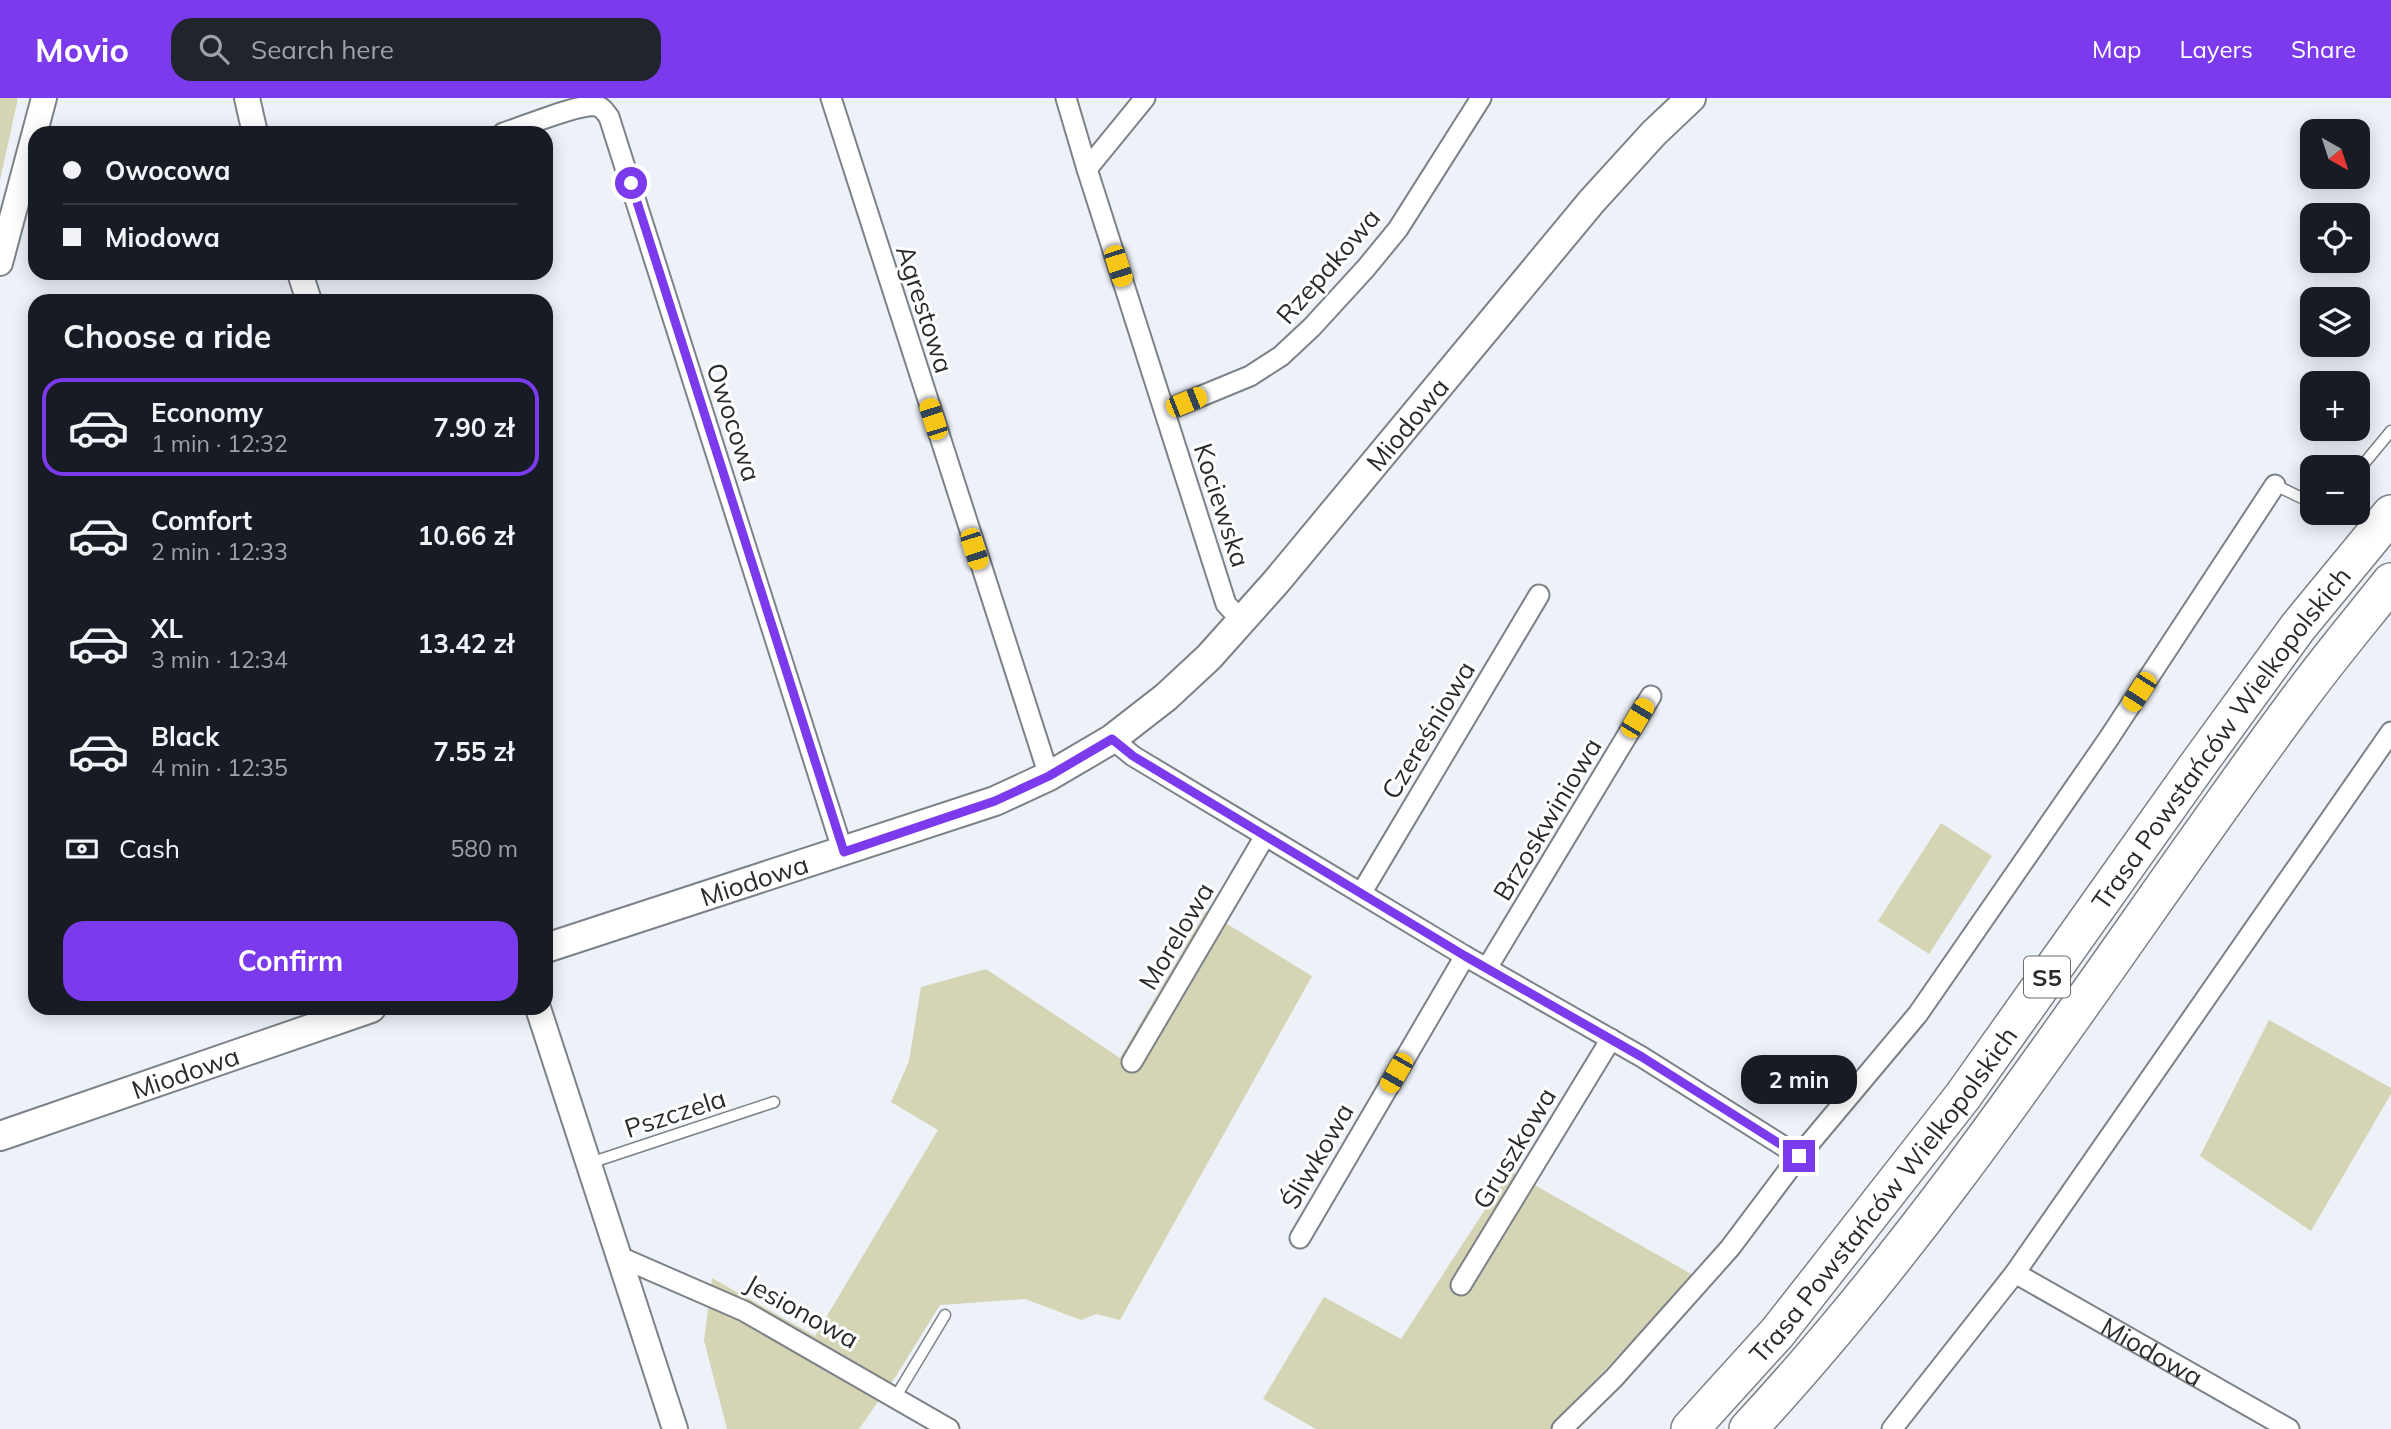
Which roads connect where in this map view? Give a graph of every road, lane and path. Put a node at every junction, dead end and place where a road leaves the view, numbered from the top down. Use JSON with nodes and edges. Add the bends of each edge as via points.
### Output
{"nodes":[{"id":1,"x":44,"y":98,"type":"edge"},
{"id":2,"x":247,"y":98,"type":"edge"},
{"id":3,"x":831,"y":98,"type":"edge"},
{"id":4,"x":1066,"y":98,"type":"edge"},
{"id":5,"x":1146,"y":98,"type":"edge"},
{"id":6,"x":1480,"y":98,"type":"edge"},
{"id":7,"x":1691,"y":98,"type":"edge"},
{"id":8,"x":37,"y":126,"type":"edge"},
{"id":9,"x":253,"y":126,"type":"edge"},
{"id":10,"x":525,"y":126,"type":"edge"},
{"id":11,"x":28,"y":158,"type":"edge"},
{"id":12,"x":1087,"y":169,"type":"junction"},
{"id":13,"x":0,"y":263,"type":"edge"},
{"id":14,"x":1165,"y":411,"type":"junction"},
{"id":15,"x":2391,"y":431,"type":"edge"},
{"id":16,"x":2370,"y":456,"type":"edge"},
{"id":17,"x":2275,"y":485,"type":"joint"},
{"id":18,"x":2300,"y":497,"type":"edge"},
{"id":19,"x":2391,"y":514,"type":"edge"},
{"id":20,"x":2391,"y":582,"type":"edge"},
{"id":21,"x":1539,"y":595,"type":"dead end"},
{"id":22,"x":1241,"y":620,"type":"junction"},
{"id":23,"x":1651,"y":696,"type":"dead end"},
{"id":24,"x":2391,"y":732,"type":"edge"},
{"id":25,"x":1112,"y":739,"type":"junction"},
{"id":26,"x":1049,"y":776,"type":"junction"},
{"id":27,"x":1265,"y":836,"type":"junction"},
{"id":28,"x":844,"y":852,"type":"junction"},
{"id":29,"x":1362,"y":892,"type":"junction"},
{"id":30,"x":553,"y":946,"type":"edge"},
{"id":31,"x":1465,"y":956,"type":"junction"},
{"id":32,"x":1487,"y":968,"type":"junction"},
{"id":33,"x":351,"y":1015,"type":"edge"},
{"id":34,"x":540,"y":1015,"type":"edge"},
{"id":35,"x":1611,"y":1039,"type":"junction"},
{"id":36,"x":1132,"y":1062,"type":"dead end"},
{"id":37,"x":774,"y":1102,"type":"dead end"},
{"id":38,"x":0,"y":1136,"type":"edge"},
{"id":39,"x":1799,"y":1156,"type":"junction"},
{"id":40,"x":589,"y":1164,"type":"junction"},
{"id":41,"x":1300,"y":1238,"type":"dead end"},
{"id":42,"x":620,"y":1257,"type":"junction"},
{"id":43,"x":2015,"y":1273,"type":"junction"},
{"id":44,"x":1461,"y":1285,"type":"dead end"},
{"id":45,"x":945,"y":1315,"type":"dead end"},
{"id":46,"x":895,"y":1398,"type":"junction"},
{"id":47,"x":675,"y":1429,"type":"edge"},
{"id":48,"x":949,"y":1429,"type":"edge"},
{"id":49,"x":1562,"y":1429,"type":"edge"},
{"id":50,"x":1690,"y":1429,"type":"edge"},
{"id":51,"x":1748,"y":1429,"type":"edge"},
{"id":52,"x":1892,"y":1429,"type":"edge"},
{"id":53,"x":2289,"y":1429,"type":"edge"}],
"edges":[{"from":1,"to":8,"type":"street"},
{"from":2,"to":9,"type":"street"},
{"from":3,"to":26,"type":"street","name":"Agrestowa"},
{"from":4,"to":12,"type":"street","name":"Kociewska"},
{"from":5,"to":12,"type":"street"},
{"from":6,"to":14,"type":"street","name":"Rzepakowa","via":[[1398,229],[1312,327],[1282,356],[1250,376]]},
{"from":7,"to":22,"type":"main road","name":"Miodowa","via":[[1592,201]]},
{"from":10,"to":28,"type":"street","name":"Owocowa","via":[[596,106],[609,117]]},
{"from":11,"to":13,"type":"street"},
{"from":12,"to":14,"type":"street","name":"Kociewska"},
{"from":14,"to":22,"type":"street","name":"Kociewska","via":[[1226,604]]},
{"from":15,"to":16,"type":"lane"},
{"from":17,"to":18,"type":"lane"},
{"from":17,"to":39,"type":"street","via":[[2109,738],[1918,1013]]},
{"from":19,"to":50,"type":"highway","name":"Trasa Powstańców Wielkopolskich","number":"S5","via":[[2290,638],[1963,1096],[1778,1332]]},
{"from":20,"to":51,"type":"highway","name":"Trasa Powstańców Wielkopolskich","number":"S5","via":[[2299,698],[1989,1133],[1881,1275]]},
{"from":21,"to":29,"type":"street","name":"Czereśniowa"},
{"from":22,"to":25,"type":"main road","name":"Miodowa","via":[[1166,697]]},
{"from":23,"to":32,"type":"street","name":"Brzoskwiniowa"},
{"from":24,"to":43,"type":"street"},
{"from":25,"to":26,"type":"main road","name":"Miodowa"},
{"from":25,"to":27,"type":"street"},
{"from":26,"to":28,"type":"main road","name":"Miodowa","via":[[995,801]]},
{"from":27,"to":29,"type":"street"},
{"from":27,"to":36,"type":"street","name":"Morelowa"},
{"from":28,"to":30,"type":"main road","name":"Miodowa"},
{"from":29,"to":31,"type":"street"},
{"from":31,"to":32,"type":"street"},
{"from":31,"to":41,"type":"street","name":"Śliwkowa"},
{"from":32,"to":35,"type":"street"},
{"from":33,"to":38,"type":"main road","name":"Miodowa"},
{"from":34,"to":40,"type":"street"},
{"from":35,"to":39,"type":"street"},
{"from":35,"to":44,"type":"street","name":"Gruszkowa"},
{"from":37,"to":40,"type":"lane","name":"Pszczela"},
{"from":39,"to":49,"type":"street","via":[[1730,1248]]},
{"from":40,"to":42,"type":"street"},
{"from":42,"to":46,"type":"street","name":"Jesionowa","via":[[744,1311]]},
{"from":42,"to":47,"type":"street"},
{"from":43,"to":52,"type":"street"},
{"from":43,"to":53,"type":"street","name":"Miodowa"},
{"from":45,"to":46,"type":"lane"},
{"from":46,"to":48,"type":"street","name":"Jesionowa"}]}
